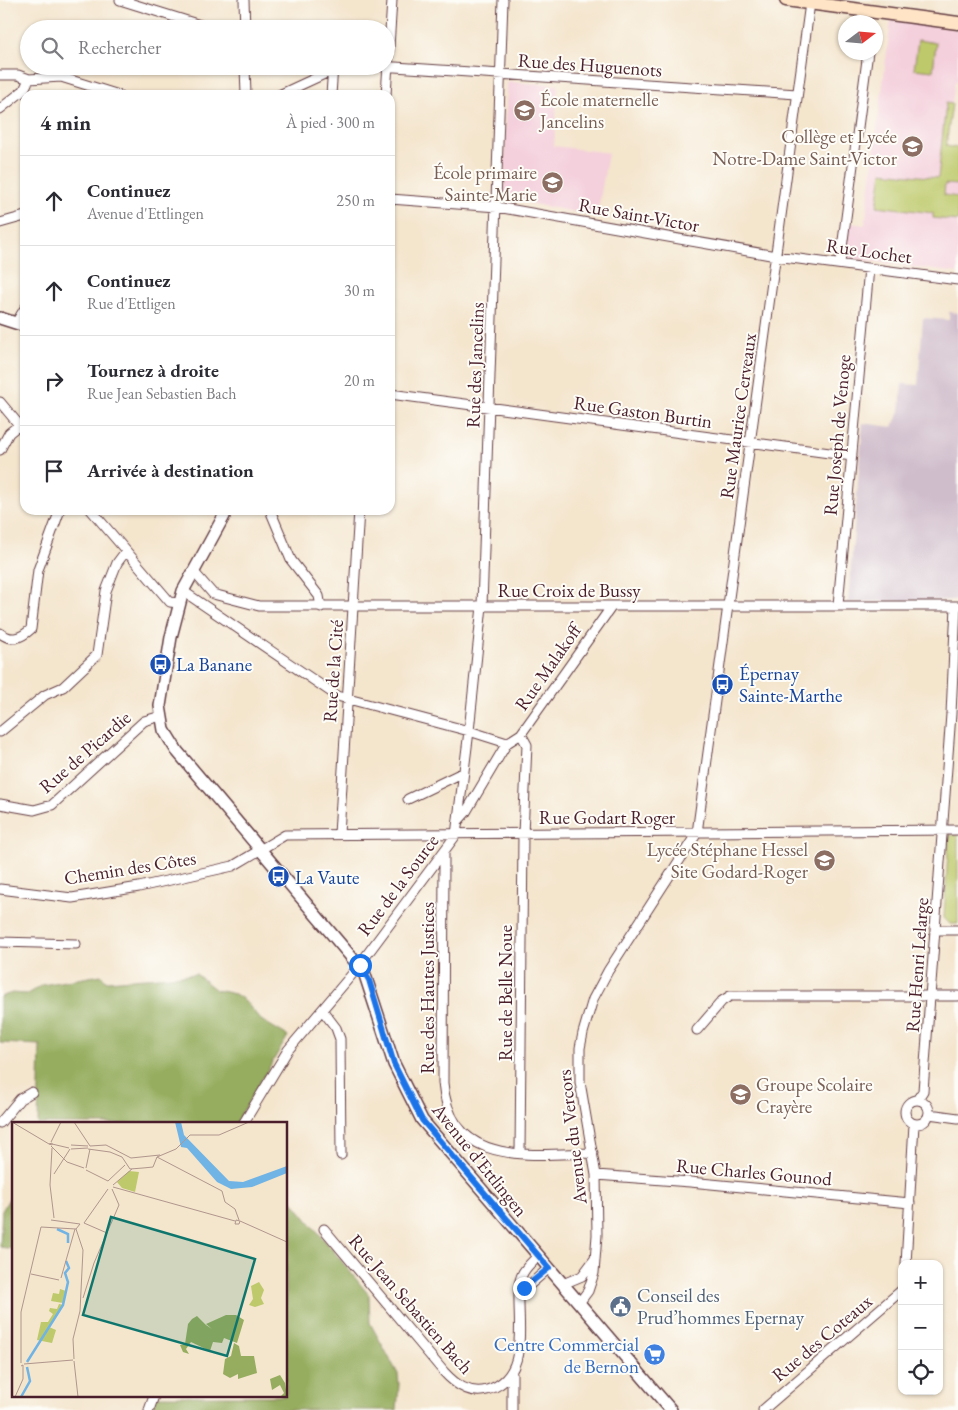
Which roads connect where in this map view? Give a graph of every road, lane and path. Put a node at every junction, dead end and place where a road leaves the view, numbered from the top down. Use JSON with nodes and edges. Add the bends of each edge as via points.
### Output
{"nodes":[{"id":1,"x":120,"y":0,"type":"edge"},
{"id":2,"x":244,"y":0,"type":"edge"},
{"id":3,"x":392,"y":0,"type":"edge"},
{"id":4,"x":503,"y":0,"type":"edge"},
{"id":5,"x":786,"y":0,"type":"edge"},
{"id":6,"x":811,"y":1,"type":"edge"},
{"id":7,"x":864,"y":15,"type":"edge"},
{"id":8,"x":883,"y":18,"type":"edge"},
{"id":9,"x":184,"y":20,"type":"edge"},
{"id":10,"x":245,"y":20,"type":"edge"},
{"id":11,"x":390,"y":20,"type":"edge"},
{"id":12,"x":958,"y":24,"type":"edge"},
{"id":13,"x":867,"y":60,"type":"edge"},
{"id":14,"x":395,"y":67,"type":"edge"},
{"id":15,"x":0,"y":75,"type":"edge"},
{"id":16,"x":245,"y":75,"type":"edge"},
{"id":17,"x":319,"y":75,"type":"edge"},
{"id":18,"x":332,"y":75,"type":"edge"},
{"id":19,"x":385,"y":75,"type":"edge"},
{"id":20,"x":501,"y":76,"type":"junction"},
{"id":21,"x":29,"y":79,"type":"junction"},
{"id":22,"x":24,"y":90,"type":"edge"},
{"id":23,"x":103,"y":90,"type":"edge"},
{"id":24,"x":244,"y":90,"type":"edge"},
{"id":25,"x":289,"y":90,"type":"edge"},
{"id":26,"x":331,"y":90,"type":"edge"},
{"id":27,"x":386,"y":90,"type":"edge"},
{"id":28,"x":20,"y":93,"type":"edge"},
{"id":29,"x":797,"y":94,"type":"junction"},
{"id":30,"x":0,"y":108,"type":"edge"},
{"id":31,"x":395,"y":199,"type":"edge"},
{"id":32,"x":497,"y":207,"type":"junction"},
{"id":33,"x":20,"y":217,"type":"edge"},
{"id":34,"x":0,"y":223,"type":"edge"},
{"id":35,"x":776,"y":256,"type":"junction"},
{"id":36,"x":840,"y":263,"type":"junction"},
{"id":37,"x":869,"y":268,"type":"junction"},
{"id":38,"x":958,"y":280,"type":"edge"},
{"id":39,"x":0,"y":318,"type":"edge"},
{"id":40,"x":20,"y":324,"type":"edge"},
{"id":41,"x":395,"y":395,"type":"edge"},
{"id":42,"x":0,"y":402,"type":"edge"},
{"id":43,"x":490,"y":407,"type":"junction"},
{"id":44,"x":20,"y":426,"type":"edge"},
{"id":45,"x":20,"y":429,"type":"edge"},
{"id":46,"x":752,"y":444,"type":"junction"},
{"id":47,"x":0,"y":450,"type":"edge"},
{"id":48,"x":852,"y":456,"type":"junction"},
{"id":49,"x":58,"y":515,"type":"edge"},
{"id":50,"x":95,"y":515,"type":"edge"},
{"id":51,"x":224,"y":515,"type":"edge"},
{"id":52,"x":272,"y":515,"type":"edge"},
{"id":53,"x":359,"y":515,"type":"edge"},
{"id":54,"x":126,"y":551,"type":"junction"},
{"id":55,"x":193,"y":571,"type":"junction"},
{"id":56,"x":183,"y":591,"type":"junction"},
{"id":57,"x":178,"y":604,"type":"junction"},
{"id":58,"x":838,"y":605,"type":"junction"},
{"id":59,"x":353,"y":606,"type":"junction"},
{"id":60,"x":482,"y":606,"type":"junction"},
{"id":61,"x":612,"y":606,"type":"junction"},
{"id":62,"x":728,"y":606,"type":"junction"},
{"id":63,"x":957,"y":606,"type":"edge"},
{"id":64,"x":321,"y":607,"type":"junction"},
{"id":65,"x":0,"y":633,"type":"edge"},
{"id":66,"x":347,"y":699,"type":"junction"},
{"id":67,"x":161,"y":716,"type":"junction"},
{"id":68,"x":469,"y":731,"type":"junction"},
{"id":69,"x":0,"y":732,"type":"edge"},
{"id":70,"x":521,"y":734,"type":"junction"},
{"id":71,"x":507,"y":743,"type":"junction"},
{"id":72,"x":464,"y":772,"type":"junction"},
{"id":73,"x":408,"y":799,"type":"dead end"},
{"id":74,"x":0,"y":804,"type":"edge"},
{"id":75,"x":458,"y":821,"type":"junction"},
{"id":76,"x":943,"y":830,"type":"junction"},
{"id":77,"x":958,"y":830,"type":"edge"},
{"id":78,"x":697,"y":833,"type":"junction"},
{"id":79,"x":339,"y":834,"type":"junction"},
{"id":80,"x":523,"y":834,"type":"junction"},
{"id":81,"x":456,"y":835,"type":"junction"},
{"id":82,"x":261,"y":849,"type":"junction"},
{"id":83,"x":444,"y":854,"type":"junction"},
{"id":84,"x":0,"y":889,"type":"edge"},
{"id":85,"x":936,"y":930,"type":"junction"},
{"id":86,"x":958,"y":930,"type":"edge"},
{"id":87,"x":0,"y":942,"type":"edge"},
{"id":88,"x":76,"y":944,"type":"dead end"},
{"id":89,"x":360,"y":965,"type":"junction"},
{"id":90,"x":932,"y":996,"type":"junction"},
{"id":91,"x":958,"y":996,"type":"edge"},
{"id":92,"x":323,"y":1011,"type":"junction"},
{"id":93,"x":697,"y":1030,"type":"dead end"},
{"id":94,"x":32,"y":1092,"type":"dead end"},
{"id":95,"x":917,"y":1100,"type":"junction"},
{"id":96,"x":929,"y":1114,"type":"junction"},
{"id":97,"x":958,"y":1118,"type":"edge"},
{"id":98,"x":244,"y":1122,"type":"edge"},
{"id":99,"x":0,"y":1123,"type":"edge"},
{"id":100,"x":914,"y":1124,"type":"junction"},
{"id":101,"x":520,"y":1153,"type":"junction"},
{"id":102,"x":593,"y":1153,"type":"junction"},
{"id":103,"x":341,"y":1155,"type":"dead end"},
{"id":104,"x":596,"y":1175,"type":"junction"},
{"id":105,"x":910,"y":1203,"type":"junction"},
{"id":106,"x":324,"y":1229,"type":"dead end"},
{"id":107,"x":538,"y":1256,"type":"junction"},
{"id":108,"x":595,"y":1260,"type":"junction"},
{"id":109,"x":906,"y":1260,"type":"edge"},
{"id":110,"x":549,"y":1268,"type":"junction"},
{"id":111,"x":563,"y":1284,"type":"junction"},
{"id":112,"x":898,"y":1293,"type":"edge"},
{"id":113,"x":519,"y":1294,"type":"junction"},
{"id":114,"x":579,"y":1303,"type":"junction"},
{"id":115,"x":512,"y":1374,"type":"junction"},
{"id":116,"x":153,"y":1398,"type":"edge"},
{"id":117,"x":149,"y":1410,"type":"edge"},
{"id":118,"x":512,"y":1410,"type":"edge"},
{"id":119,"x":671,"y":1410,"type":"edge"},
{"id":120,"x":763,"y":1410,"type":"edge"}],
"edges":[{"from":1,"to":9,"type":"street"},
{"from":2,"to":10,"type":"street"},
{"from":3,"to":11,"type":"street"},
{"from":4,"to":20,"type":"street","name":"Rue des Jancelins"},
{"from":5,"to":6,"type":"main road"},
{"from":6,"to":7,"type":"main road"},
{"from":6,"to":29,"type":"street","name":"Rue Maurice Cerveaux"},
{"from":8,"to":12,"type":"main road"},
{"from":13,"to":36,"type":"street"},
{"from":14,"to":20,"type":"street","name":"Rue des Huguenots"},
{"from":15,"to":21,"type":"street"},
{"from":16,"to":24,"type":"street"},
{"from":17,"to":25,"type":"street"},
{"from":18,"to":26,"type":"street"},
{"from":19,"to":27,"type":"street"},
{"from":20,"to":29,"type":"street","name":"Rue des Huguenots"},
{"from":20,"to":32,"type":"street","name":"Rue des Jancelins"},
{"from":21,"to":22,"type":"street"},
{"from":21,"to":23,"type":"street","via":[[60,77]]},
{"from":28,"to":30,"type":"street"},
{"from":29,"to":35,"type":"street","name":"Rue Maurice Cerveaux"},
{"from":31,"to":32,"type":"street","name":"Rue Saint-Victor"},
{"from":32,"to":35,"type":"street","name":"Rue Saint-Victor"},
{"from":32,"to":43,"type":"street","name":"Rue des Jancelins"},
{"from":33,"to":34,"type":"street"},
{"from":35,"to":36,"type":"street","name":"Rue Lochet"},
{"from":35,"to":46,"type":"street","name":"Rue Maurice Cerveaux"},
{"from":36,"to":37,"type":"street","name":"Rue Lochet"},
{"from":37,"to":38,"type":"street","name":"Rue Lochet"},
{"from":37,"to":48,"type":"street","name":"Rue Joseph de Venoge"},
{"from":39,"to":40,"type":"street"},
{"from":41,"to":43,"type":"street","name":"Rue Gaston Burtin"},
{"from":42,"to":44,"type":"street"},
{"from":43,"to":46,"type":"street","name":"Rue Gaston Burtin"},
{"from":43,"to":60,"type":"street","name":"Rue des Jancelins"},
{"from":45,"to":47,"type":"street","via":[[9,433]]},
{"from":46,"to":48,"type":"street","name":"Rue Gaston Burtin"},
{"from":46,"to":62,"type":"street","name":"Rue Maurice Cerveaux"},
{"from":48,"to":58,"type":"street","name":"Rue Joseph de Venoge"},
{"from":49,"to":65,"type":"street","via":[[38,570],[32,629],[14,639]]},
{"from":50,"to":54,"type":"street"},
{"from":51,"to":55,"type":"street"},
{"from":52,"to":64,"type":"street","via":[[291,560],[319,596]]},
{"from":53,"to":59,"type":"street","name":"Rue de la Cité"},
{"from":54,"to":57,"type":"street","via":[[170,602]]},
{"from":54,"to":69,"type":"street","via":[[117,562],[106,591],[98,655],[63,687],[45,694]]},
{"from":55,"to":56,"type":"street"},
{"from":55,"to":64,"type":"street","name":"Rue Croix de Bussy","via":[[207,590],[222,598],[259,606]]},
{"from":56,"to":57,"type":"street"},
{"from":56,"to":66,"type":"street","via":[[337,696]]},
{"from":57,"to":67,"type":"street","via":[[162,689]]},
{"from":58,"to":62,"type":"street","name":"Rue Croix de Bussy"},
{"from":58,"to":63,"type":"street","name":"Rue Croix de Bussy"},
{"from":59,"to":60,"type":"street","name":"Rue Croix de Bussy"},
{"from":59,"to":64,"type":"street","name":"Rue Croix de Bussy"},
{"from":59,"to":66,"type":"street","name":"Rue de la Cité"},
{"from":60,"to":61,"type":"street","name":"Rue Croix de Bussy"},
{"from":60,"to":68,"type":"street","name":"Rue des Jancelins"},
{"from":61,"to":62,"type":"street","name":"Rue Croix de Bussy"},
{"from":61,"to":70,"type":"street","name":"Rue Malakoff"},
{"from":62,"to":78,"type":"street","name":"Rue Maurice Cerveaux"},
{"from":63,"to":76,"type":"street","name":"Rue Henri Lelarge"},
{"from":66,"to":68,"type":"street"},
{"from":66,"to":79,"type":"street","name":"Rue de la Cité"},
{"from":67,"to":74,"type":"street","name":"Rue de Picardie","via":[[144,721],[52,805],[34,810]]},
{"from":67,"to":82,"type":"street","name":"Avenue d'Ettlingen","via":[[171,743]]},
{"from":68,"to":71,"type":"street"},
{"from":68,"to":72,"type":"street","name":"Rue des Jancelins"},
{"from":70,"to":71,"type":"street","name":"Rue Malakoff"},
{"from":70,"to":80,"type":"street","name":"Rue de Belle Noue","via":[[527,746]]},
{"from":71,"to":75,"type":"street"},
{"from":72,"to":73,"type":"street"},
{"from":72,"to":75,"type":"street","name":"Rue des Jancelins"},
{"from":75,"to":81,"type":"street","name":"Rue des Jancelins"},
{"from":76,"to":77,"type":"street","name":"Rue Godart Roger"},
{"from":76,"to":78,"type":"street","name":"Rue Godart Roger"},
{"from":76,"to":85,"type":"street","name":"Rue Henri Lelarge"},
{"from":78,"to":80,"type":"street","name":"Rue Godart Roger"},
{"from":78,"to":102,"type":"street","name":"Avenue du Vercors","via":[[608,971],[586,1019],[580,1048],[580,1082]]},
{"from":79,"to":81,"type":"street","name":"Rue Godart Roger"},
{"from":79,"to":82,"type":"street","name":"Rue Godart Roger","via":[[285,835]]},
{"from":80,"to":81,"type":"street","name":"Rue Godart Roger"},
{"from":80,"to":101,"type":"street","name":"Rue de Belle Noue"},
{"from":81,"to":83,"type":"street","name":"Rue de la Source"},
{"from":82,"to":84,"type":"street","name":"Chemin des Côtes","via":[[221,870],[72,898]]},
{"from":82,"to":89,"type":"street","name":"Avenue d'Ettlingen"},
{"from":83,"to":89,"type":"street","name":"Rue de la Source"},
{"from":83,"to":101,"type":"street","name":"Rue des Hautes Justices","via":[[445,1104],[453,1123],[471,1140],[488,1148]]},
{"from":85,"to":86,"type":"street"},
{"from":85,"to":90,"type":"street","name":"Rue Henri Lelarge"},
{"from":87,"to":88,"type":"street"},
{"from":89,"to":92,"type":"street","name":"Rue de la Source"},
{"from":89,"to":107,"type":"street","name":"Avenue d'Ettlingen","via":[[369,980],[394,1064],[422,1120]]},
{"from":90,"to":91,"type":"street"},
{"from":90,"to":93,"type":"street","via":[[730,996]]},
{"from":90,"to":95,"type":"street","name":"Rue Henri Lelarge","via":[[923,1091]]},
{"from":92,"to":98,"type":"street","name":"Rue de la Source","via":[[280,1061]]},
{"from":92,"to":103,"type":"street","via":[[340,1039]]},
{"from":94,"to":99,"type":"street","via":[[20,1099]]},
{"from":95,"to":96,"type":"street","via":[[925,1103]]},
{"from":95,"to":100,"type":"street","via":[[905,1109],[908,1120]]},
{"from":96,"to":97,"type":"street"},
{"from":96,"to":100,"type":"street","via":[[926,1121]]},
{"from":100,"to":105,"type":"street"},
{"from":101,"to":102,"type":"street","name":"Rue des Hautes Justices"},
{"from":102,"to":104,"type":"street","name":"Avenue du Vercors"},
{"from":104,"to":105,"type":"street","name":"Rue Charles Gounod"},
{"from":104,"to":108,"type":"street","name":"Avenue du Vercors"},
{"from":105,"to":109,"type":"street"},
{"from":106,"to":115,"type":"street","name":"Rue Jean Sebastien Bach","via":[[457,1385],[469,1390],[486,1390],[499,1385]]},
{"from":107,"to":110,"type":"street","name":"Avenue d'Ettlingen"},
{"from":107,"to":113,"type":"street","via":[[522,1271],[518,1281]]},
{"from":108,"to":111,"type":"street","via":[[582,1276]]},
{"from":108,"to":114,"type":"street","name":"Avenue du Vercors","via":[[591,1284]]},
{"from":110,"to":111,"type":"street","name":"Avenue d'Ettlingen"},
{"from":110,"to":113,"type":"street"},
{"from":111,"to":114,"type":"street","name":"Avenue d'Ettlingen"},
{"from":112,"to":120,"type":"street","name":"Rue des Coteaux"},
{"from":113,"to":115,"type":"street","via":[[518,1357]]},
{"from":114,"to":119,"type":"street","name":"Avenue d'Ettlingen"},
{"from":115,"to":118,"type":"street"},
{"from":116,"to":117,"type":"street"}]}
